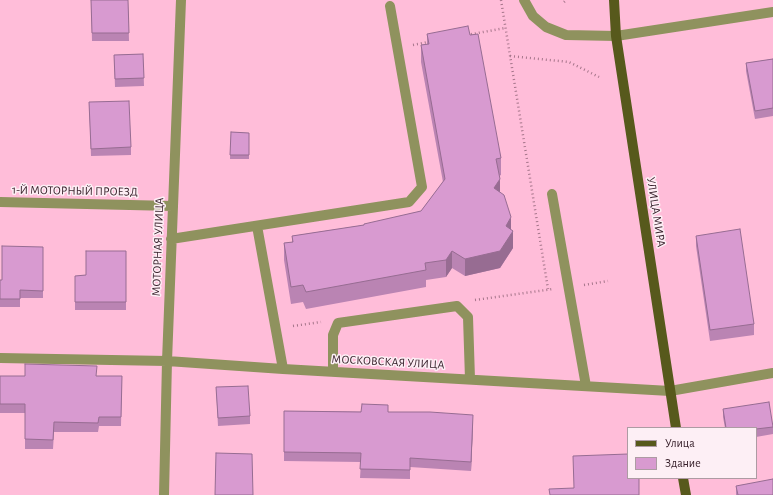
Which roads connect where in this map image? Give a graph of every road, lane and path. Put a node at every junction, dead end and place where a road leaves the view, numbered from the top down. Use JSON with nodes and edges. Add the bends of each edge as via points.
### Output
{"nodes":[{"id":1,"x":182,"y":0,"type":"edge"},
{"id":2,"x":501,"y":0,"type":"edge"},
{"id":3,"x":524,"y":0,"type":"edge"},
{"id":4,"x":614,"y":0,"type":"edge"},
{"id":5,"x":390,"y":6,"type":"dead end"},
{"id":6,"x":773,"y":12,"type":"edge"},
{"id":7,"x":505,"y":28,"type":"junction"},
{"id":8,"x":466,"y":35,"type":"edge"},
{"id":9,"x":616,"y":36,"type":"junction"},
{"id":10,"x":435,"y":41,"type":"edge"},
{"id":11,"x":411,"y":45,"type":"dead end"},
{"id":12,"x":510,"y":56,"type":"junction"},
{"id":13,"x":599,"y":77,"type":"dead end"},
{"id":14,"x":552,"y":194,"type":"dead end"},
{"id":15,"x":0,"y":202,"type":"edge"},
{"id":16,"x":173,"y":206,"type":"junction"},
{"id":17,"x":257,"y":226,"type":"junction"},
{"id":18,"x":171,"y":239,"type":"junction"},
{"id":19,"x":608,"y":281,"type":"dead end"},
{"id":20,"x":568,"y":287,"type":"junction"},
{"id":21,"x":548,"y":289,"type":"junction"},
{"id":22,"x":469,"y":301,"type":"dead end"},
{"id":23,"x":328,"y":321,"type":"dead end"},
{"id":24,"x":289,"y":326,"type":"dead end"},
{"id":25,"x":0,"y":358,"type":"edge"},
{"id":26,"x":167,"y":361,"type":"junction"},
{"id":27,"x":283,"y":369,"type":"junction"},
{"id":28,"x":332,"y":372,"type":"junction"},
{"id":29,"x":773,"y":373,"type":"edge"},
{"id":30,"x":470,"y":380,"type":"junction"},
{"id":31,"x":586,"y":386,"type":"junction"},
{"id":32,"x":670,"y":390,"type":"junction"},
{"id":33,"x":676,"y":427,"type":"edge"},
{"id":34,"x":683,"y":479,"type":"edge"},
{"id":35,"x":164,"y":495,"type":"edge"},
{"id":36,"x":686,"y":495,"type":"edge"}],
"edges":[{"from":1,"to":16,"type":"street","name":"МОТОРНАЯ УЛИЦА"},
{"from":2,"to":7,"type":"path"},
{"from":3,"to":9,"type":"street","via":[[533,16],[546,27],[566,35]]},
{"from":4,"to":9,"type":"main road","name":"УЛИЦА МИРА"},
{"from":5,"to":17,"type":"street","via":[[422,187],[409,202]]},
{"from":6,"to":9,"type":"street"},
{"from":7,"to":8,"type":"path"},
{"from":7,"to":12,"type":"path"},
{"from":9,"to":32,"type":"main road","name":"УЛИЦА МИРА"},
{"from":10,"to":11,"type":"path"},
{"from":12,"to":13,"type":"path","via":[[569,62]]},
{"from":12,"to":21,"type":"path"},
{"from":14,"to":20,"type":"street"},
{"from":15,"to":16,"type":"street","name":"1-Й МОТОРНЫЙ ПРОЕЗД"},
{"from":16,"to":18,"type":"street","name":"МОТОРНАЯ УЛИЦА"},
{"from":17,"to":18,"type":"street"},
{"from":17,"to":27,"type":"street"},
{"from":18,"to":26,"type":"street","name":"МОТОРНАЯ УЛИЦА"},
{"from":19,"to":20,"type":"path"},
{"from":20,"to":21,"type":"path"},
{"from":20,"to":31,"type":"street"},
{"from":21,"to":22,"type":"path"},
{"from":23,"to":24,"type":"path"},
{"from":25,"to":26,"type":"street","name":"МОСКОВСКАЯ УЛИЦА"},
{"from":26,"to":27,"type":"street","name":"МОСКОВСКАЯ УЛИЦА"},
{"from":26,"to":35,"type":"street","name":"МОТОРНАЯ УЛИЦА"},
{"from":27,"to":28,"type":"street","name":"МОСКОВСКАЯ УЛИЦА"},
{"from":28,"to":30,"type":"street","name":"МОСКОВСКАЯ УЛИЦА"},
{"from":28,"to":30,"type":"street","via":[[333,335],[338,324],[457,306],[468,317]]},
{"from":29,"to":32,"type":"street","name":"МОСКОВСКАЯ УЛИЦА"},
{"from":30,"to":31,"type":"street","name":"МОСКОВСКАЯ УЛИЦА"},
{"from":31,"to":32,"type":"street","name":"МОСКОВСКАЯ УЛИЦА"},
{"from":32,"to":33,"type":"main road","name":"УЛИЦА МИРА"},
{"from":34,"to":36,"type":"main road"}]}
